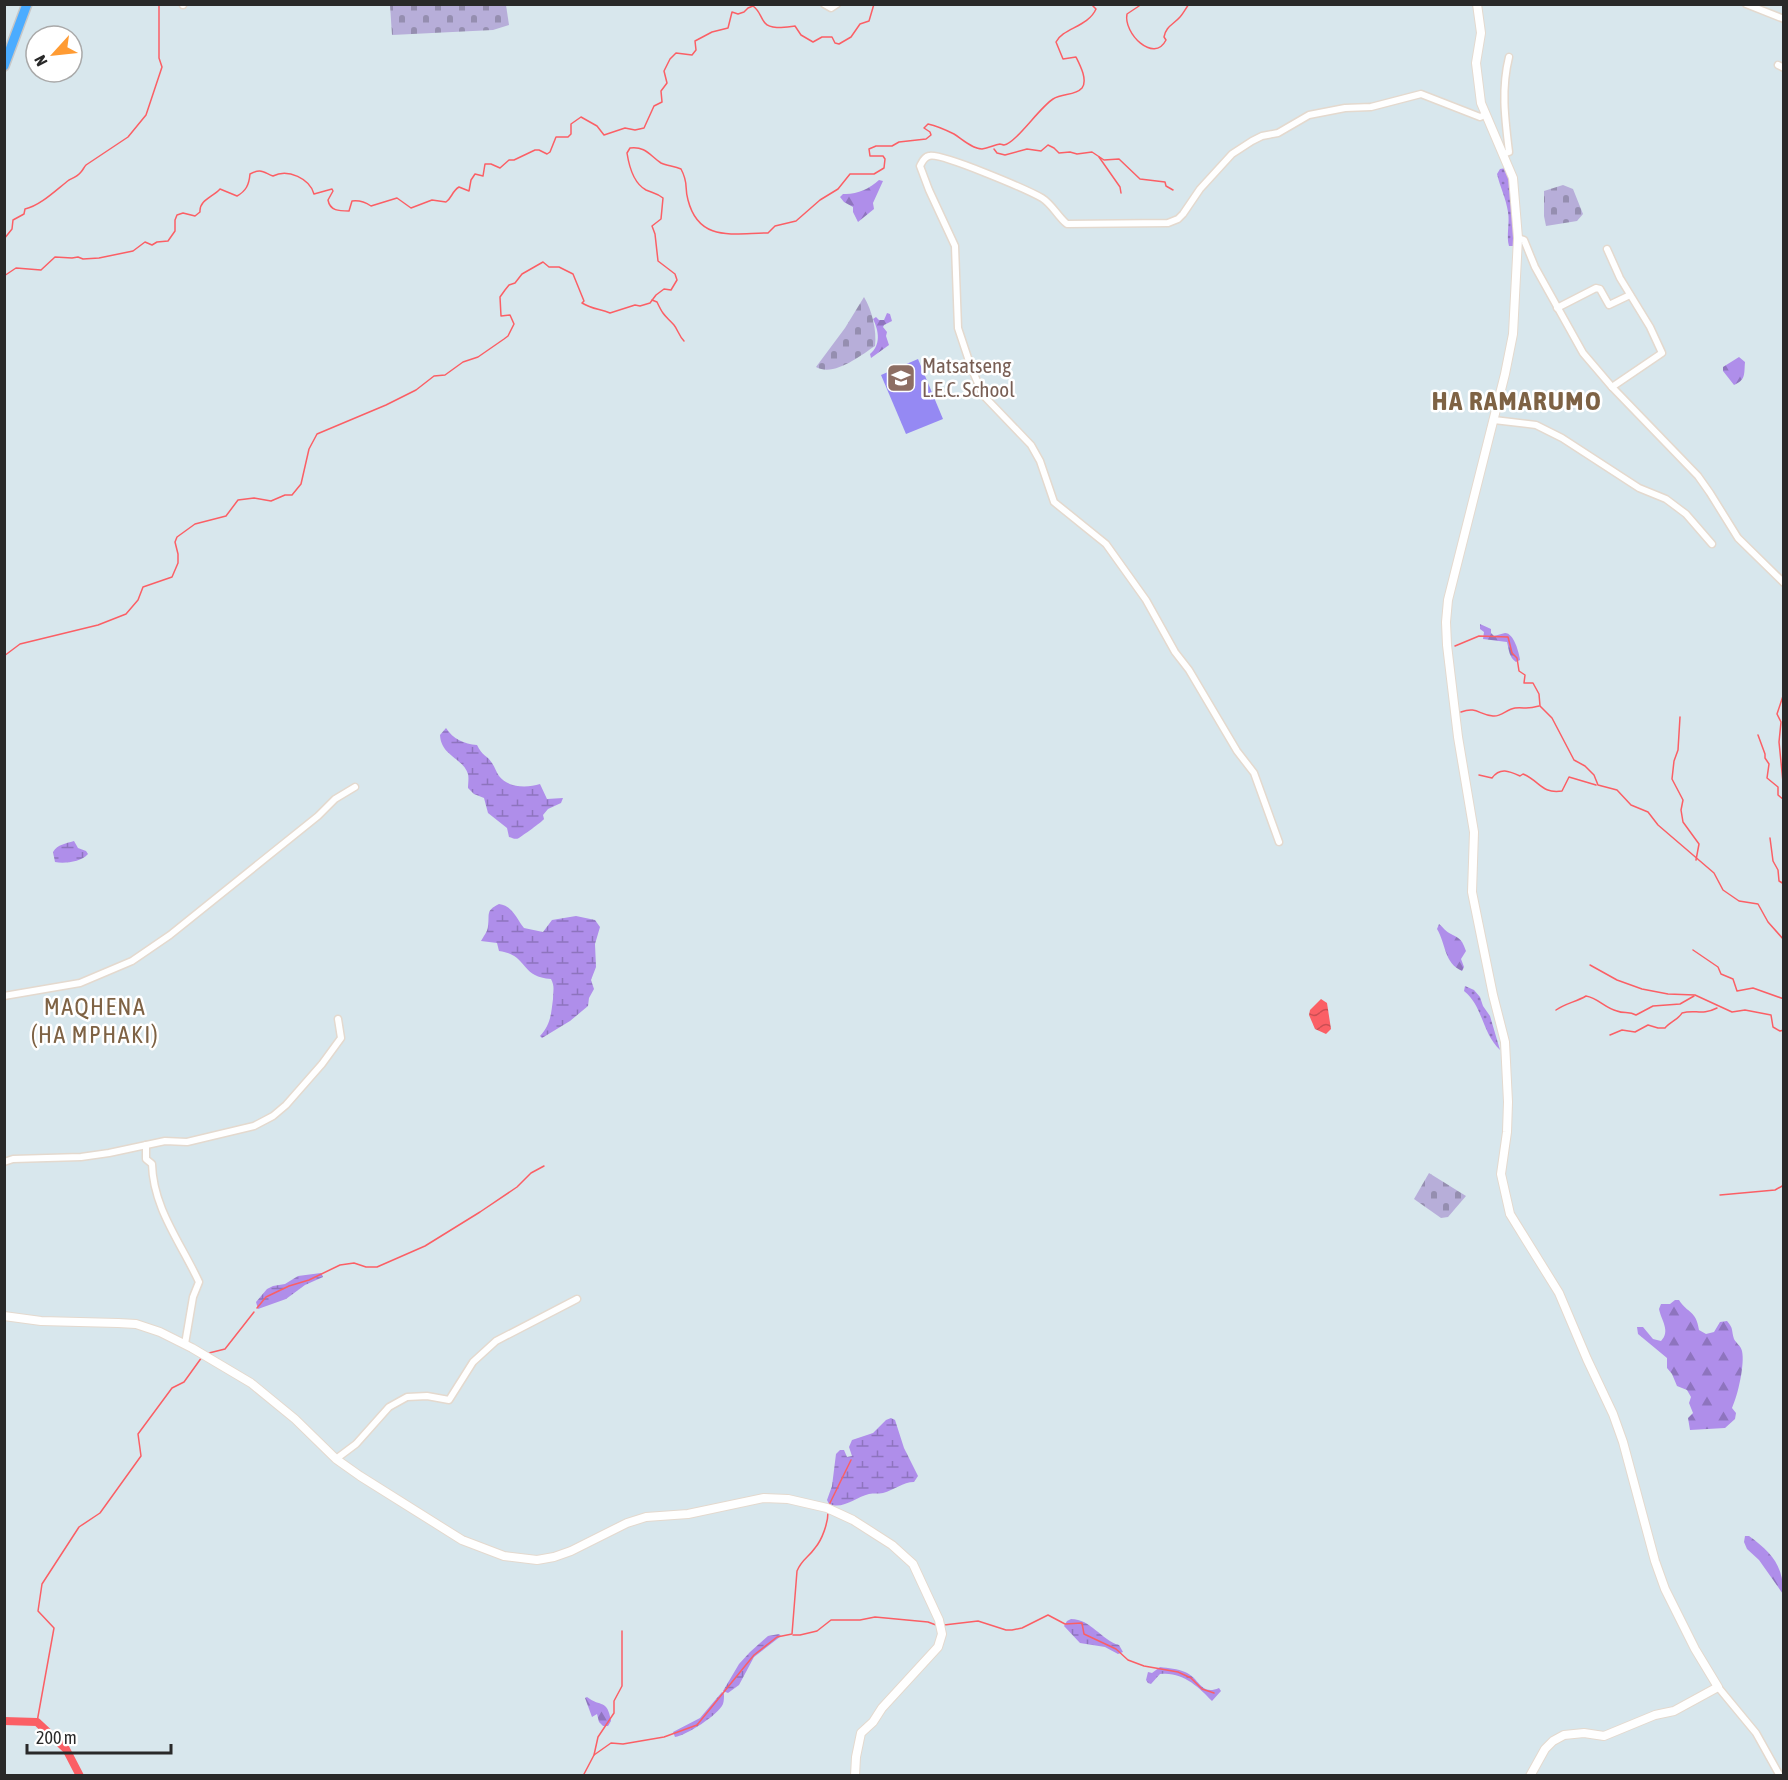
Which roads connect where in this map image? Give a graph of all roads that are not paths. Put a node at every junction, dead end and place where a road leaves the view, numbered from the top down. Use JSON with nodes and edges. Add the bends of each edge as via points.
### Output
{"nodes":[{"id":1,"x":27,"y":4,"type":"edge"},
{"id":2,"x":824,"y":4,"type":"edge"},
{"id":3,"x":837,"y":4,"type":"edge"},
{"id":4,"x":1477,"y":4,"type":"edge"},
{"id":5,"x":1746,"y":4,"type":"edge"},
{"id":6,"x":1784,"y":19,"type":"edge"},
{"id":7,"x":1509,"y":57,"type":"dead end"},
{"id":8,"x":4,"y":66,"type":"edge"},
{"id":9,"x":1485,"y":115,"type":"junction"},
{"id":10,"x":1503,"y":154,"type":"junction"},
{"id":11,"x":1518,"y":238,"type":"junction"},
{"id":12,"x":1606,"y":249,"type":"dead end"},
{"id":13,"x":1630,"y":295,"type":"junction"},
{"id":14,"x":1557,"y":308,"type":"junction"},
{"id":15,"x":1612,"y":387,"type":"junction"},
{"id":16,"x":1494,"y":420,"type":"junction"},
{"id":17,"x":1712,"y":544,"type":"dead end"},
{"id":18,"x":1784,"y":583,"type":"edge"},
{"id":19,"x":355,"y":788,"type":"dead end"},
{"id":20,"x":1279,"y":843,"type":"dead end"},
{"id":21,"x":4,"y":996,"type":"edge"},
{"id":22,"x":338,"y":1019,"type":"dead end"},
{"id":23,"x":146,"y":1145,"type":"junction"},
{"id":24,"x":4,"y":1162,"type":"edge"},
{"id":25,"x":577,"y":1299,"type":"dead end"},
{"id":26,"x":4,"y":1316,"type":"edge"},
{"id":27,"x":185,"y":1344,"type":"junction"},
{"id":28,"x":336,"y":1459,"type":"junction"},
{"id":29,"x":1718,"y":1687,"type":"junction"},
{"id":30,"x":1533,"y":1774,"type":"edge"},
{"id":31,"x":855,"y":1776,"type":"edge"},
{"id":32,"x":1780,"y":1776,"type":"edge"}],
"edges":[{"from":1,"to":8,"type":"main road"},
{"from":2,"to":3,"type":"street","via":[[831,8]]},
{"from":4,"to":9,"type":"street","via":[[1481,33],[1476,63]]},
{"from":5,"to":6,"type":"street"},
{"from":7,"to":10,"type":"street","via":[[1503,98],[1509,152]]},
{"from":9,"to":10,"type":"street"},
{"from":9,"to":20,"type":"street","via":[[1479,117],[1421,94],[1371,107],[1309,115],[1232,153],[1178,219],[1168,223],[1067,224],[1044,198],[990,174],[937,155],[928,156],[920,166],[955,246],[958,328],[983,395],[1031,446],[1054,502],[1106,544],[1146,600],[1237,751],[1254,772]]},
{"from":10,"to":11,"type":"street","via":[[1514,178]]},
{"from":11,"to":14,"type":"street","via":[[1524,240]]},
{"from":11,"to":16,"type":"street","via":[[1512,334]]},
{"from":12,"to":13,"type":"street"},
{"from":13,"to":14,"type":"street","via":[[1608,305],[1596,288]]},
{"from":13,"to":15,"type":"street","via":[[1662,353]]},
{"from":14,"to":15,"type":"street","via":[[1583,353]]},
{"from":15,"to":18,"type":"street","via":[[1698,476],[1737,538]]},
{"from":16,"to":17,"type":"street","via":[[1536,425],[1562,438],[1639,488],[1666,499],[1686,514]]},
{"from":16,"to":29,"type":"street","via":[[1448,600],[1446,622],[1458,737],[1474,832],[1472,892],[1505,1042],[1508,1102],[1501,1174],[1510,1214],[1559,1293],[1613,1414],[1655,1561],[1674,1610]]},
{"from":19,"to":21,"type":"street","via":[[132,961],[81,982]]},
{"from":22,"to":23,"type":"street","via":[[341,1038],[334,1050],[273,1116],[233,1132],[187,1142]]},
{"from":23,"to":24,"type":"street","via":[[81,1156]]},
{"from":23,"to":27,"type":"street","via":[[146,1159],[152,1164],[160,1207],[199,1282]]},
{"from":25,"to":28,"type":"street","via":[[496,1341],[473,1362],[449,1400],[414,1395],[389,1407],[356,1444]]},
{"from":26,"to":27,"type":"street","via":[[136,1324]]},
{"from":27,"to":28,"type":"street","via":[[251,1383]]},
{"from":28,"to":31,"type":"street","via":[[462,1540],[504,1556],[537,1560],[571,1551],[646,1517],[688,1514],[764,1498],[819,1506],[853,1520],[913,1564],[942,1634],[938,1647],[861,1733]]},
{"from":29,"to":30,"type":"street","via":[[1674,1711],[1604,1736],[1584,1733],[1553,1740]]},
{"from":29,"to":32,"type":"street","via":[[1755,1733]]}]}
